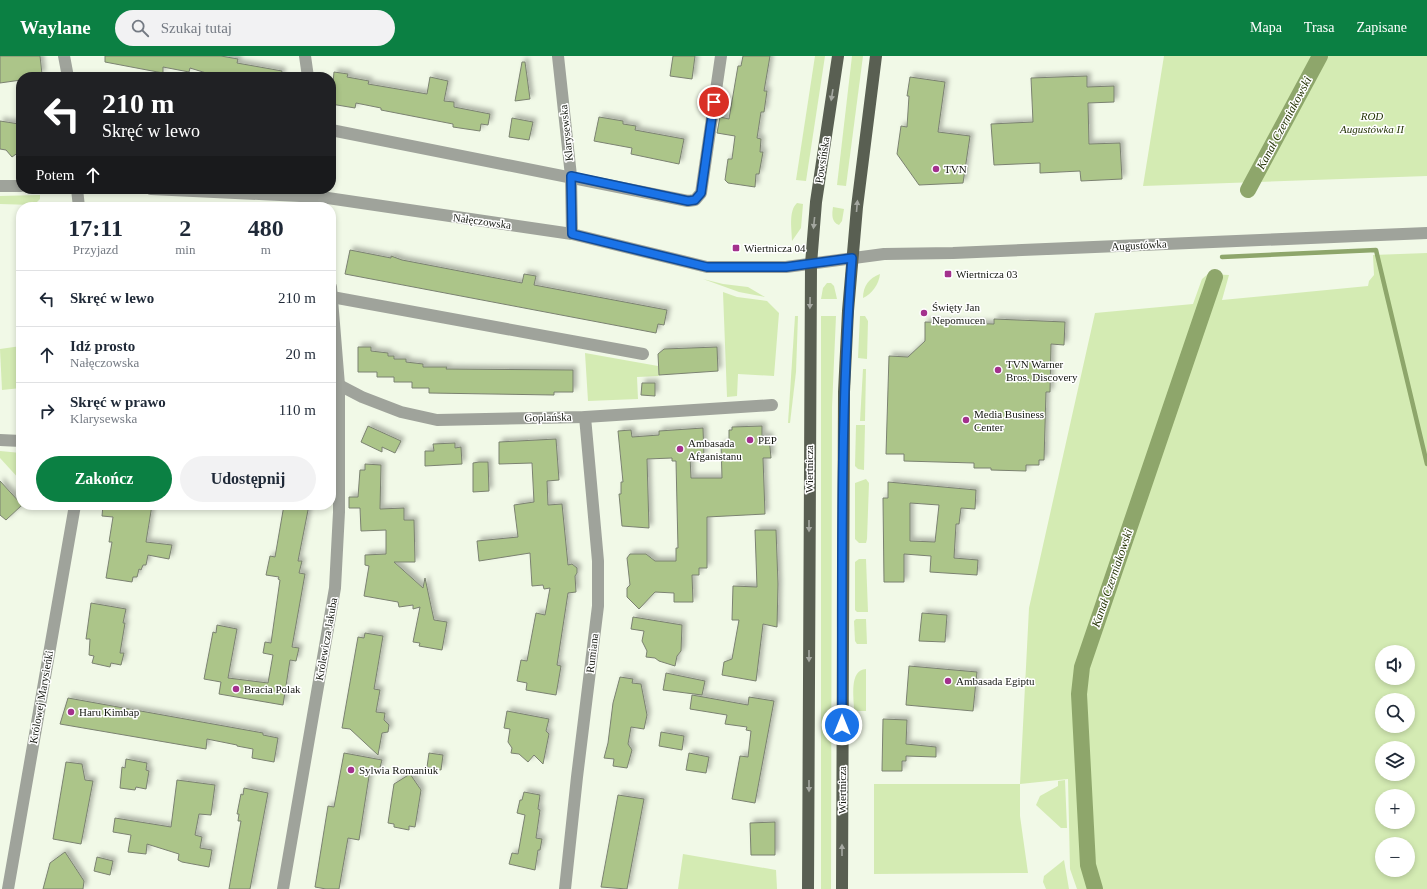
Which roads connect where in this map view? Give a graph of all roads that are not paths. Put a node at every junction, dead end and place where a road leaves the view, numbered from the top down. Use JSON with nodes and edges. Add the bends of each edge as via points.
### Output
{"nodes":[{"id":1,"x":64,"y":56,"type":"edge"},
{"id":2,"x":305,"y":56,"type":"edge"},
{"id":3,"x":558,"y":56,"type":"edge"},
{"id":4,"x":720,"y":56,"type":"edge"},
{"id":5,"x":838,"y":56,"type":"edge"},
{"id":6,"x":876,"y":56,"type":"edge"},
{"id":7,"x":67,"y":72,"type":"edge"},
{"id":8,"x":307,"y":72,"type":"edge"},
{"id":9,"x":336,"y":131,"type":"edge"},
{"id":10,"x":571,"y":176,"type":"junction"},
{"id":11,"x":0,"y":186,"type":"edge"},
{"id":12,"x":16,"y":186,"type":"edge"},
{"id":13,"x":245,"y":194,"type":"edge"},
{"id":14,"x":321,"y":198,"type":"edge"},
{"id":15,"x":1427,"y":233,"type":"edge"},
{"id":16,"x":572,"y":234,"type":"junction"},
{"id":17,"x":852,"y":258,"type":"junction"},
{"id":18,"x":811,"y":264,"type":"junction"},
{"id":19,"x":336,"y":293,"type":"edge"},
{"id":20,"x":643,"y":354,"type":"dead end"},
{"id":21,"x":336,"y":386,"type":"edge"},
{"id":22,"x":772,"y":405,"type":"dead end"},
{"id":23,"x":585,"y":417,"type":"junction"},
{"id":24,"x":336,"y":428,"type":"edge"},
{"id":25,"x":0,"y":440,"type":"edge"},
{"id":26,"x":16,"y":441,"type":"edge"},
{"id":27,"x":74,"y":510,"type":"edge"},
{"id":28,"x":8,"y":889,"type":"edge"},
{"id":29,"x":283,"y":889,"type":"edge"},
{"id":30,"x":565,"y":889,"type":"edge"},
{"id":31,"x":808,"y":889,"type":"edge"},
{"id":32,"x":842,"y":889,"type":"edge"}],
"edges":[{"from":1,"to":7,"type":"street"},
{"from":2,"to":8,"type":"street"},
{"from":3,"to":10,"type":"street","name":"Klarysewska"},
{"from":4,"to":10,"type":"street","via":[[701,193],[695,200],[688,201]]},
{"from":5,"to":18,"type":"main road","name":"Powsińska","one_way":true,"via":[[816,202]]},
{"from":17,"to":6,"type":"main road","one_way":true},
{"from":9,"to":10,"type":"street"},
{"from":10,"to":16,"type":"street","name":"Klarysewska"},
{"from":11,"to":12,"type":"street"},
{"from":13,"to":14,"type":"street","name":"Nałęczowska"},
{"from":14,"to":16,"type":"street","name":"Nałęczowska"},
{"from":15,"to":17,"type":"street","name":"Augustówka","via":[[884,254]]},
{"from":16,"to":18,"type":"street","name":"Nałęczowska","via":[[707,267],[775,268]]},
{"from":17,"to":18,"type":"street","name":"Augustówka"},
{"from":32,"to":17,"type":"main road","name":"Wiertnicza","one_way":true,"via":[[842,474]]},
{"from":18,"to":31,"type":"main road","name":"Wiertnicza","one_way":true},
{"from":19,"to":20,"type":"street"},
{"from":21,"to":23,"type":"street","name":"Goplańska","via":[[401,412],[438,420]]},
{"from":22,"to":23,"type":"street","name":"Goplańska"},
{"from":23,"to":30,"type":"street","name":"Rumiana","via":[[598,561],[598,606]]},
{"from":24,"to":29,"type":"street","name":"Królewicza Jakuba","via":[[338,512],[335,588]]},
{"from":25,"to":26,"type":"street"},
{"from":27,"to":28,"type":"street","name":"Królowej Marysieńki"}]}
